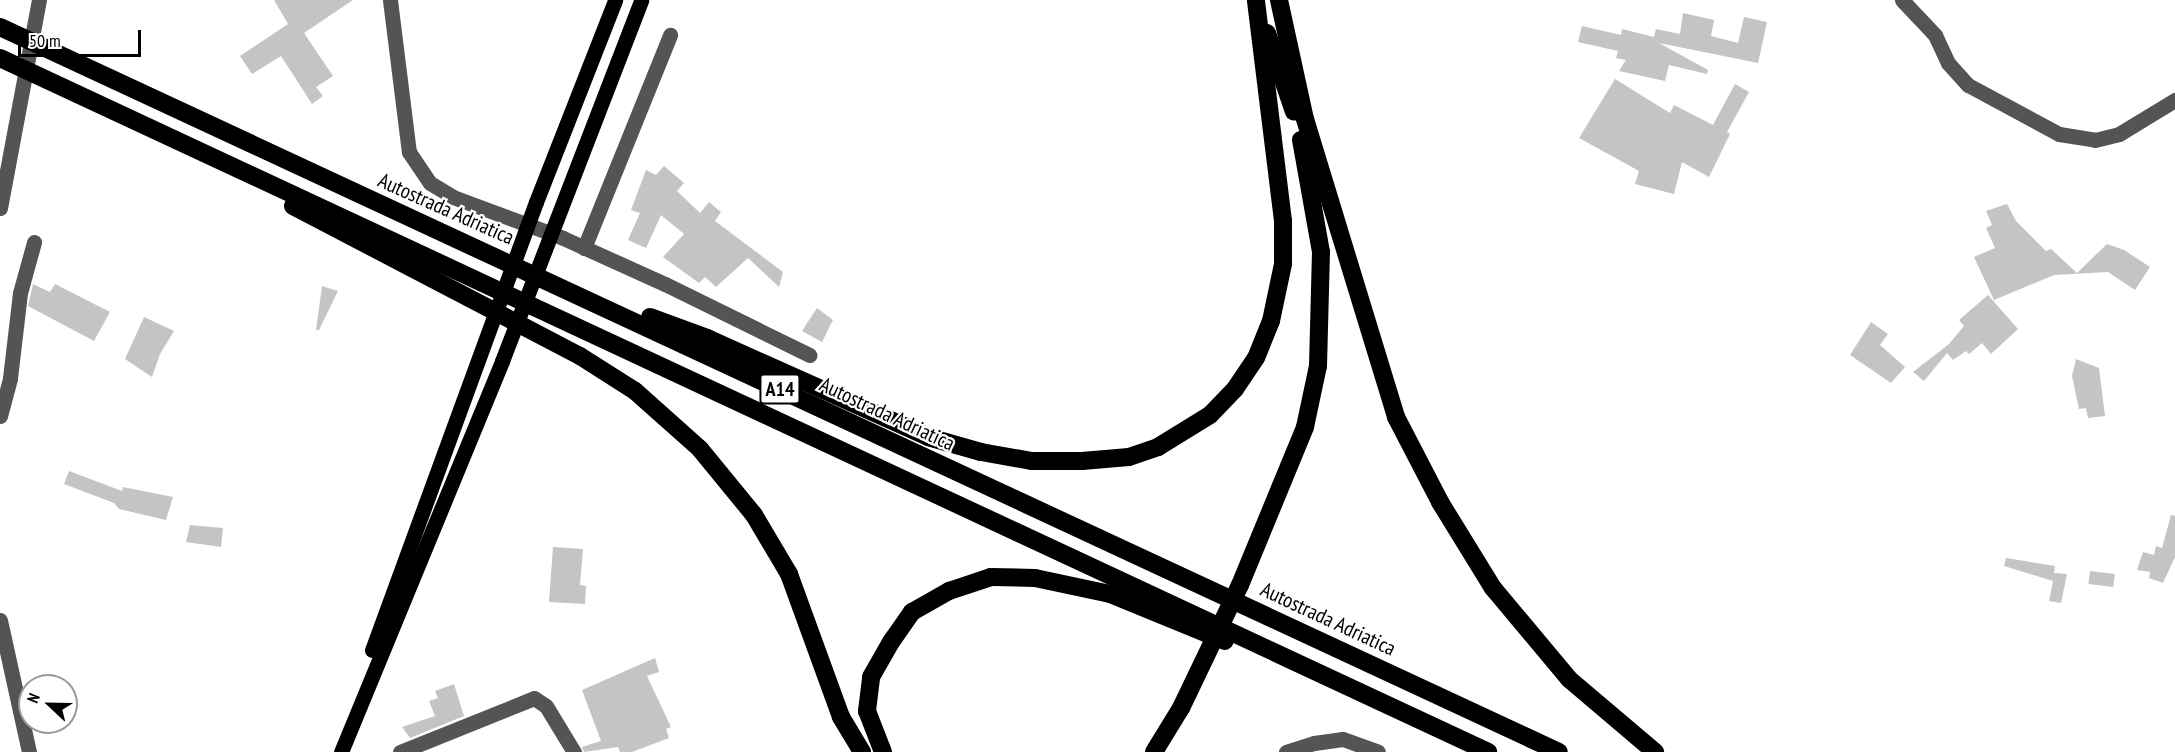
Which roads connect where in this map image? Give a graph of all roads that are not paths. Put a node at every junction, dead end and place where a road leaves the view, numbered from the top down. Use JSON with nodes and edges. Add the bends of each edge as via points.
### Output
{"nodes":[{"id":1,"x":39,"y":0,"type":"edge"},
{"id":2,"x":390,"y":0,"type":"edge"},
{"id":3,"x":615,"y":0,"type":"edge"},
{"id":4,"x":641,"y":0,"type":"edge"},
{"id":5,"x":1278,"y":0,"type":"edge"},
{"id":6,"x":1902,"y":0,"type":"edge"},
{"id":7,"x":1257,"y":3,"type":"edge"},
{"id":8,"x":0,"y":27,"type":"edge"},
{"id":9,"x":670,"y":35,"type":"dead end"},
{"id":10,"x":0,"y":58,"type":"edge"},
{"id":11,"x":2175,"y":100,"type":"edge"},
{"id":12,"x":1296,"y":119,"type":"junction"},
{"id":13,"x":198,"y":150,"type":"junction"},
{"id":14,"x":0,"y":208,"type":"edge"},
{"id":15,"x":34,"y":242,"type":"dead end"},
{"id":16,"x":584,"y":248,"type":"junction"},
{"id":17,"x":541,"y":276,"type":"junction"},
{"id":18,"x":809,"y":355,"type":"dead end"},
{"id":19,"x":0,"y":416,"type":"edge"},
{"id":20,"x":0,"y":620,"type":"edge"},
{"id":21,"x":1448,"y":734,"type":"junction"},
{"id":22,"x":29,"y":752,"type":"edge"},
{"id":23,"x":336,"y":752,"type":"edge"},
{"id":24,"x":341,"y":752,"type":"edge"},
{"id":25,"x":399,"y":752,"type":"edge"},
{"id":26,"x":574,"y":752,"type":"edge"},
{"id":27,"x":862,"y":752,"type":"edge"},
{"id":28,"x":883,"y":752,"type":"edge"},
{"id":29,"x":1154,"y":752,"type":"edge"},
{"id":30,"x":1286,"y":752,"type":"edge"},
{"id":31,"x":1378,"y":752,"type":"edge"},
{"id":32,"x":1488,"y":752,"type":"edge"},
{"id":33,"x":1559,"y":752,"type":"edge"},
{"id":34,"x":1655,"y":752,"type":"edge"}],
"edges":[{"from":1,"to":14,"type":"street"},
{"from":2,"to":16,"type":"street","via":[[404,129],[409,152],[421,173],[443,192]]},
{"from":3,"to":23,"type":"main road","via":[[536,202]]},
{"from":4,"to":24,"type":"main road","via":[[502,361]]},
{"from":5,"to":12,"type":"highway"},
{"from":5,"to":34,"type":"highway","via":[[1305,119],[1396,417],[1440,502],[1493,588],[1569,679]]},
{"from":6,"to":11,"type":"street","via":[[1935,35],[1948,63],[1968,86],[2059,134],[2106,138]]},
{"from":7,"to":12,"type":"highway"},
{"from":7,"to":17,"type":"highway","via":[[1283,221],[1283,264],[1271,321],[1256,358],[1234,389],[1210,415],[1158,447],[1129,457],[1082,460],[1032,461],[981,452],[928,437],[707,338]]},
{"from":8,"to":17,"type":"highway","name":"Autostrada Adriatica","number":"A14"},
{"from":9,"to":16,"type":"street"},
{"from":10,"to":13,"type":"highway","number":"A14"},
{"from":12,"to":29,"type":"highway","via":[[1321,252],[1318,366],[1305,426],[1264,530],[1181,708]]},
{"from":13,"to":21,"type":"highway","number":"A14"},
{"from":13,"to":27,"type":"highway","via":[[302,211],[580,356],[635,391],[700,449],[754,515],[789,573],[841,717]]},
{"from":15,"to":19,"type":"street","via":[[20,293],[10,378]]},
{"from":16,"to":18,"type":"street"},
{"from":17,"to":33,"type":"highway","name":"Autostrada Adriatica","number":"A14"},
{"from":20,"to":22,"type":"street"},
{"from":21,"to":28,"type":"highway","via":[[1110,594],[1035,578],[990,577],[949,591],[912,612],[891,642],[872,677],[867,711]]},
{"from":21,"to":32,"type":"highway","number":"A14"},
{"from":25,"to":26,"type":"street","via":[[534,698],[546,706]]},
{"from":30,"to":31,"type":"street","via":[[1314,743],[1343,740]]}]}
